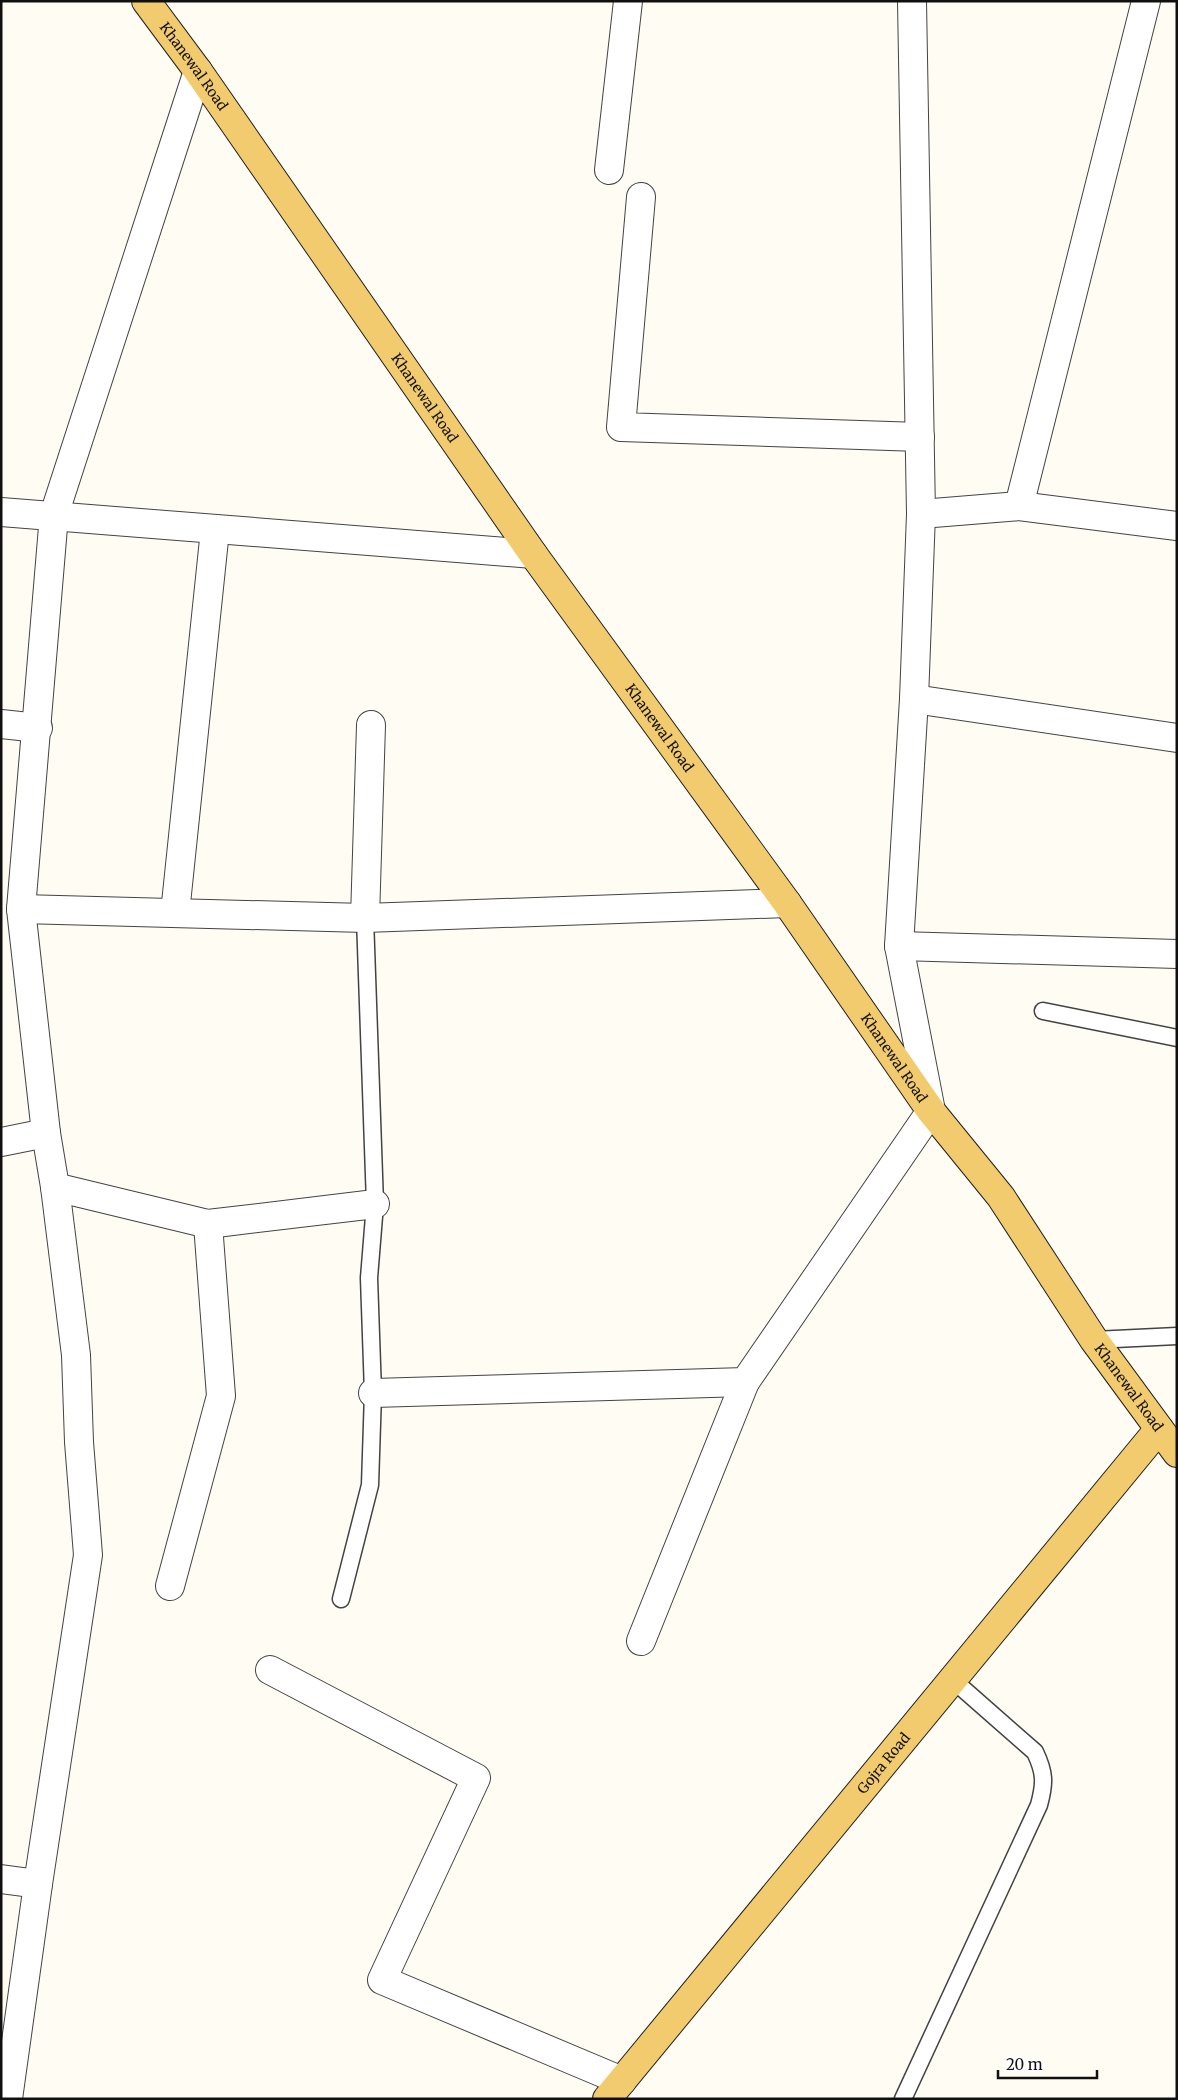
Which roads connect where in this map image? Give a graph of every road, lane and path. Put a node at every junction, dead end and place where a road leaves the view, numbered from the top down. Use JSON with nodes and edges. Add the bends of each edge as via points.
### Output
{"nodes":[{"id":1,"x":146,"y":1,"type":"edge"},
{"id":2,"x":628,"y":1,"type":"edge"},
{"id":3,"x":912,"y":1,"type":"edge"},
{"id":4,"x":1146,"y":1,"type":"edge"},
{"id":5,"x":198,"y":71,"type":"junction"},
{"id":6,"x":609,"y":170,"type":"dead end"},
{"id":7,"x":641,"y":197,"type":"dead end"},
{"id":8,"x":920,"y":437,"type":"junction"},
{"id":9,"x":1019,"y":506,"type":"junction"},
{"id":10,"x":1,"y":512,"type":"edge"},
{"id":11,"x":921,"y":514,"type":"junction"},
{"id":12,"x":54,"y":515,"type":"junction"},
{"id":13,"x":1177,"y":526,"type":"edge"},
{"id":14,"x":215,"y":530,"type":"junction"},
{"id":15,"x":533,"y":554,"type":"junction"},
{"id":16,"x":914,"y":699,"type":"junction"},
{"id":17,"x":1,"y":724,"type":"edge"},
{"id":18,"x":371,"y":725,"type":"dead end"},
{"id":19,"x":38,"y":728,"type":"junction"},
{"id":20,"x":1177,"y":738,"type":"edge"},
{"id":21,"x":787,"y":903,"type":"junction"},
{"id":22,"x":22,"y":909,"type":"junction"},
{"id":23,"x":175,"y":913,"type":"junction"},
{"id":24,"x":365,"y":918,"type":"junction"},
{"id":25,"x":899,"y":946,"type":"junction"},
{"id":26,"x":1177,"y":954,"type":"edge"},
{"id":27,"x":1042,"y":1011,"type":"dead end"},
{"id":28,"x":1177,"y":1038,"type":"edge"},
{"id":29,"x":931,"y":1111,"type":"junction"},
{"id":30,"x":46,"y":1133,"type":"junction"},
{"id":31,"x":1,"y":1142,"type":"edge"},
{"id":32,"x":55,"y":1187,"type":"junction"},
{"id":33,"x":375,"y":1204,"type":"junction"},
{"id":34,"x":208,"y":1224,"type":"junction"},
{"id":35,"x":1177,"y":1336,"type":"edge"},
{"id":36,"x":1094,"y":1340,"type":"junction"},
{"id":37,"x":745,"y":1382,"type":"junction"},
{"id":38,"x":373,"y":1393,"type":"junction"},
{"id":39,"x":1159,"y":1429,"type":"junction"},
{"id":40,"x":1177,"y":1453,"type":"edge"},
{"id":41,"x":170,"y":1586,"type":"dead end"},
{"id":42,"x":341,"y":1599,"type":"dead end"},
{"id":43,"x":641,"y":1641,"type":"dead end"},
{"id":44,"x":270,"y":1670,"type":"dead end"},
{"id":45,"x":953,"y":1680,"type":"junction"},
{"id":46,"x":1,"y":1878,"type":"edge"},
{"id":47,"x":38,"y":1884,"type":"junction"},
{"id":48,"x":615,"y":2090,"type":"edge"},
{"id":49,"x":8,"y":2099,"type":"edge"},
{"id":50,"x":903,"y":2099,"type":"edge"}],
"edges":[{"from":1,"to":5,"type":"main road","name":"Khanewal Road"},
{"from":2,"to":6,"type":"street"},
{"from":3,"to":8,"type":"street"},
{"from":4,"to":9,"type":"street"},
{"from":5,"to":12,"type":"street"},
{"from":5,"to":15,"type":"main road","name":"Khanewal Road"},
{"from":7,"to":8,"type":"street","via":[[621,427]]},
{"from":8,"to":11,"type":"street"},
{"from":9,"to":11,"type":"street"},
{"from":9,"to":13,"type":"street"},
{"from":10,"to":12,"type":"street"},
{"from":11,"to":16,"type":"street"},
{"from":12,"to":14,"type":"street"},
{"from":12,"to":19,"type":"street"},
{"from":14,"to":15,"type":"street"},
{"from":14,"to":23,"type":"street"},
{"from":15,"to":21,"type":"main road","name":"Khanewal Road"},
{"from":16,"to":20,"type":"street"},
{"from":16,"to":25,"type":"street"},
{"from":17,"to":19,"type":"street"},
{"from":18,"to":24,"type":"street"},
{"from":19,"to":22,"type":"street"},
{"from":21,"to":24,"type":"street"},
{"from":21,"to":29,"type":"main road","name":"Khanewal Road"},
{"from":22,"to":23,"type":"street"},
{"from":22,"to":30,"type":"street"},
{"from":23,"to":24,"type":"street"},
{"from":24,"to":33,"type":"lane"},
{"from":25,"to":26,"type":"street"},
{"from":25,"to":29,"type":"street"},
{"from":27,"to":28,"type":"lane"},
{"from":29,"to":36,"type":"main road","name":"Khanewal Road","via":[[1001,1197]]},
{"from":29,"to":37,"type":"street"},
{"from":30,"to":31,"type":"street"},
{"from":30,"to":32,"type":"street"},
{"from":32,"to":34,"type":"street"},
{"from":32,"to":47,"type":"street","via":[[76,1355],[88,1555]]},
{"from":33,"to":34,"type":"street"},
{"from":33,"to":38,"type":"lane","via":[[369,1278]]},
{"from":34,"to":41,"type":"street","via":[[221,1396]]},
{"from":35,"to":36,"type":"lane"},
{"from":36,"to":39,"type":"main road","name":"Khanewal Road"},
{"from":37,"to":38,"type":"street"},
{"from":37,"to":43,"type":"street"},
{"from":38,"to":42,"type":"lane","via":[[370,1484]]},
{"from":39,"to":40,"type":"main road","name":"Khanewal Road"},
{"from":39,"to":45,"type":"main road","name":"Gojra Road"},
{"from":44,"to":48,"type":"street","via":[[476,1778],[382,1980]]},
{"from":45,"to":48,"type":"main road","name":"Gojra Road"},
{"from":45,"to":50,"type":"lane","via":[[1035,1752],[1043,1767],[1044,1787],[1040,1805]]},
{"from":46,"to":47,"type":"street"},
{"from":47,"to":49,"type":"street"}]}
